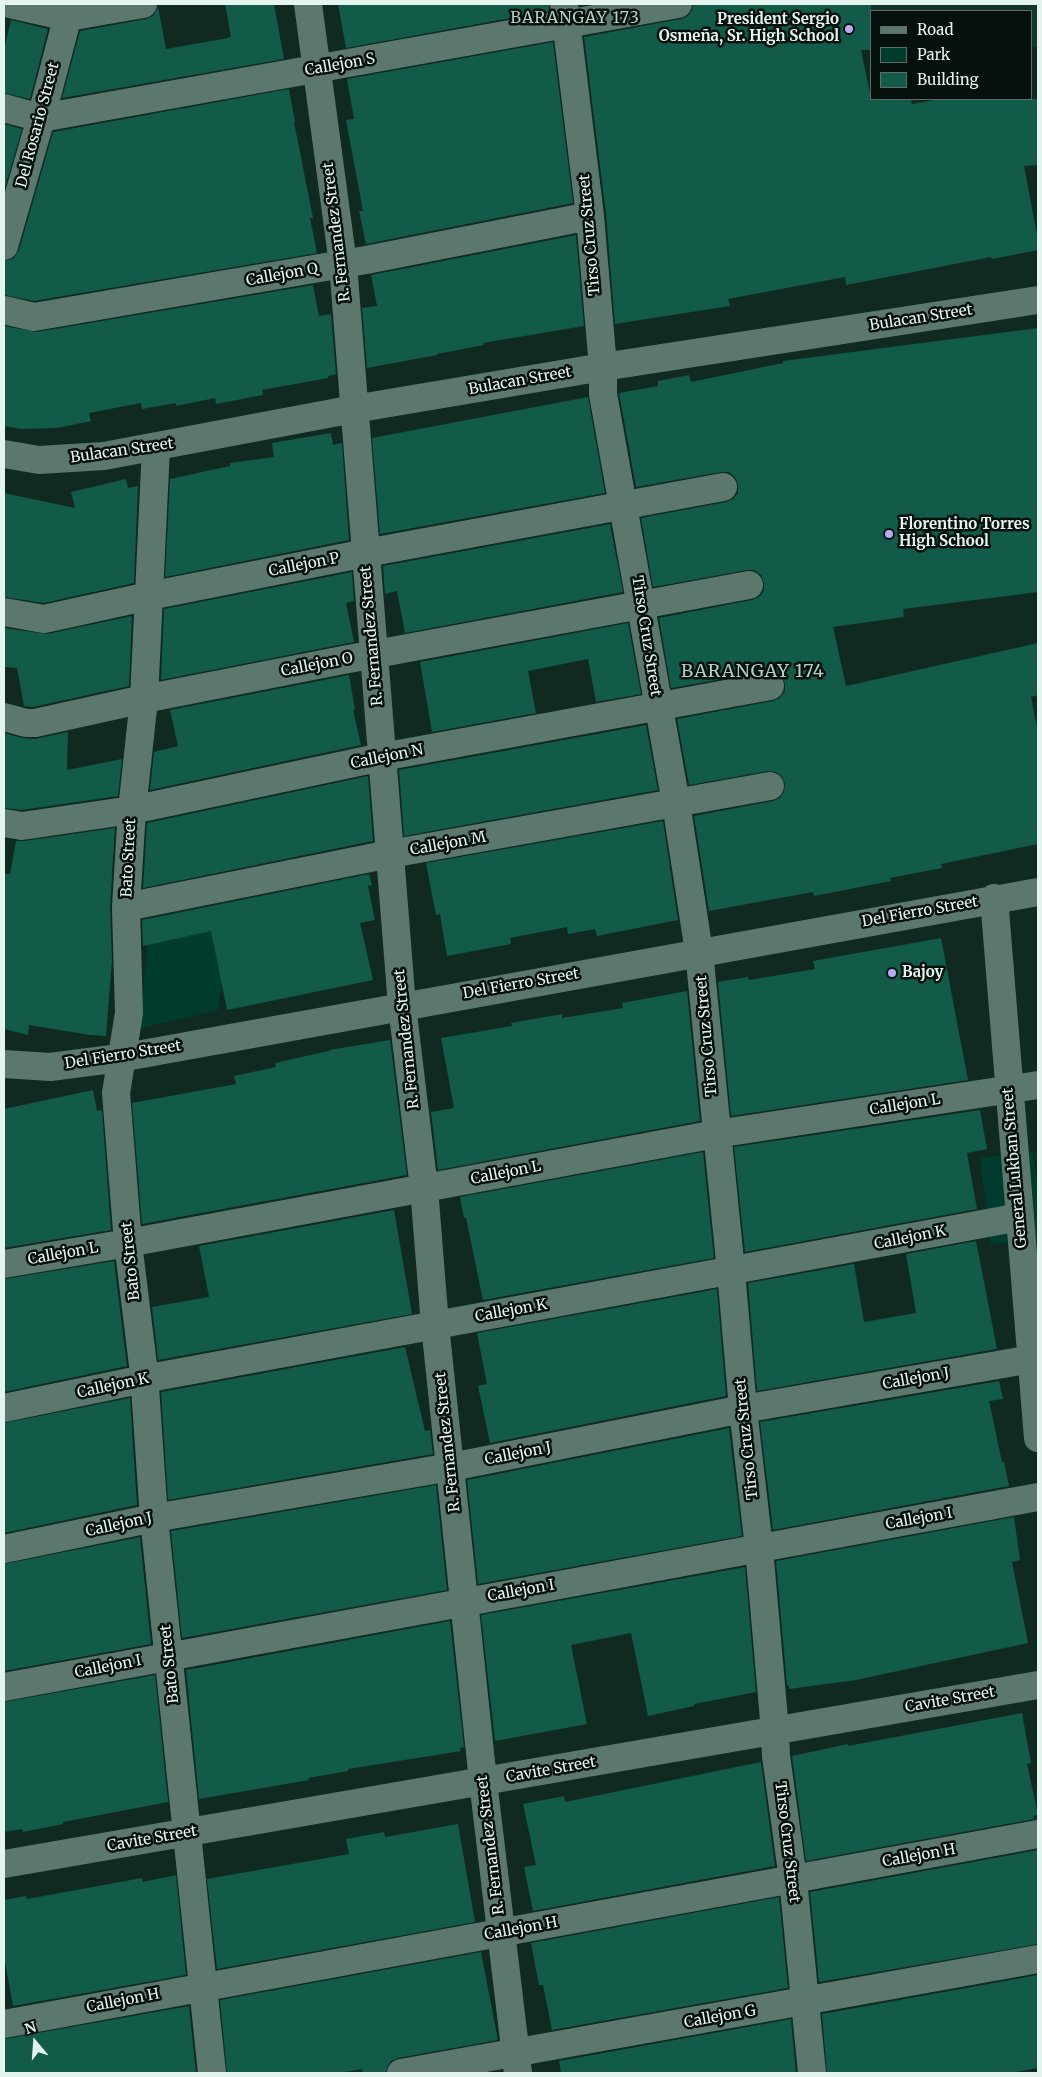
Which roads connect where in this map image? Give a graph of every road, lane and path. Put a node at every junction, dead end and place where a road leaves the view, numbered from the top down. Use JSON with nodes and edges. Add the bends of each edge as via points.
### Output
{"nodes":[{"id":1,"x":10,"y":4,"type":"edge"},
{"id":2,"x":143,"y":4,"type":"edge"},
{"id":3,"x":308,"y":4,"type":"edge"},
{"id":4,"x":678,"y":4,"type":"edge"},
{"id":5,"x":69,"y":10,"type":"edge"},
{"id":6,"x":565,"y":13,"type":"edge"},
{"id":7,"x":317,"y":70,"type":"junction"},
{"id":8,"x":4,"y":108,"type":"edge"},
{"id":9,"x":41,"y":118,"type":"junction"},
{"id":10,"x":590,"y":216,"type":"junction"},
{"id":11,"x":4,"y":246,"type":"edge"},
{"id":12,"x":343,"y":264,"type":"junction"},
{"id":13,"x":1038,"y":300,"type":"edge"},
{"id":14,"x":4,"y":310,"type":"edge"},
{"id":15,"x":603,"y":367,"type":"junction"},
{"id":16,"x":354,"y":409,"type":"junction"},
{"id":17,"x":156,"y":448,"type":"junction"},
{"id":18,"x":4,"y":454,"type":"edge"},
{"id":19,"x":723,"y":487,"type":"dead end"},
{"id":20,"x":624,"y":505,"type":"junction"},
{"id":21,"x":366,"y":552,"type":"junction"},
{"id":22,"x":749,"y":585,"type":"dead end"},
{"id":23,"x":149,"y":596,"type":"junction"},
{"id":24,"x":641,"y":605,"type":"junction"},
{"id":25,"x":4,"y":612,"type":"edge"},
{"id":26,"x":374,"y":654,"type":"junction"},
{"id":27,"x":770,"y":686,"type":"dead end"},
{"id":28,"x":144,"y":699,"type":"junction"},
{"id":29,"x":658,"y":707,"type":"junction"},
{"id":30,"x":4,"y":718,"type":"edge"},
{"id":31,"x":382,"y":757,"type":"junction"},
{"id":32,"x":770,"y":786,"type":"dead end"},
{"id":33,"x":676,"y":803,"type":"junction"},
{"id":34,"x":132,"y":810,"type":"junction"},
{"id":35,"x":4,"y":823,"type":"edge"},
{"id":36,"x":390,"y":854,"type":"junction"},
{"id":37,"x":1038,"y":892,"type":"edge"},
{"id":38,"x":994,"y":898,"type":"junction"},
{"id":39,"x":126,"y":907,"type":"junction"},
{"id":40,"x":699,"y":952,"type":"junction"},
{"id":41,"x":402,"y":1006,"type":"junction"},
{"id":42,"x":120,"y":1058,"type":"junction"},
{"id":43,"x":4,"y":1064,"type":"edge"},
{"id":44,"x":1038,"y":1085,"type":"edge"},
{"id":45,"x":1009,"y":1089,"type":"junction"},
{"id":46,"x":716,"y":1134,"type":"junction"},
{"id":47,"x":424,"y":1188,"type":"junction"},
{"id":48,"x":1020,"y":1217,"type":"junction"},
{"id":49,"x":128,"y":1243,"type":"junction"},
{"id":50,"x":1031,"y":1260,"type":"edge"},
{"id":51,"x":4,"y":1264,"type":"edge"},
{"id":52,"x":731,"y":1271,"type":"junction"},
{"id":53,"x":436,"y":1325,"type":"junction"},
{"id":54,"x":1032,"y":1359,"type":"junction"},
{"id":55,"x":144,"y":1379,"type":"junction"},
{"id":56,"x":4,"y":1408,"type":"edge"},
{"id":57,"x":743,"y":1409,"type":"junction"},
{"id":58,"x":1038,"y":1438,"type":"edge"},
{"id":59,"x":451,"y":1467,"type":"junction"},
{"id":60,"x":1038,"y":1497,"type":"edge"},
{"id":61,"x":154,"y":1518,"type":"junction"},
{"id":62,"x":759,"y":1548,"type":"junction"},
{"id":63,"x":4,"y":1549,"type":"edge"},
{"id":64,"x":464,"y":1602,"type":"junction"},
{"id":65,"x":170,"y":1656,"type":"junction"},
{"id":66,"x":1038,"y":1684,"type":"edge"},
{"id":67,"x":4,"y":1687,"type":"edge"},
{"id":68,"x":775,"y":1731,"type":"junction"},
{"id":69,"x":483,"y":1781,"type":"junction"},
{"id":70,"x":187,"y":1833,"type":"junction"},
{"id":71,"x":1038,"y":1834,"type":"edge"},
{"id":72,"x":4,"y":1864,"type":"edge"},
{"id":73,"x":793,"y":1879,"type":"junction"},
{"id":74,"x":501,"y":1932,"type":"junction"},
{"id":75,"x":1038,"y":1959,"type":"edge"},
{"id":76,"x":203,"y":1986,"type":"junction"},
{"id":77,"x":805,"y":2002,"type":"junction"},
{"id":78,"x":4,"y":2024,"type":"edge"},
{"id":79,"x":516,"y":2063,"type":"edge"},
{"id":80,"x":212,"y":2073,"type":"edge"},
{"id":81,"x":401,"y":2073,"type":"edge"},
{"id":82,"x":812,"y":2073,"type":"edge"}],
"edges":[{"from":1,"to":5,"type":"street"},
{"from":2,"to":5,"type":"street"},
{"from":3,"to":7,"type":"street","name":"R. Fernandez Street"},
{"from":4,"to":6,"type":"street","name":"Callejon S"},
{"from":5,"to":9,"type":"street","name":"Del Rosario Street"},
{"from":6,"to":7,"type":"street","name":"Callejon S"},
{"from":6,"to":10,"type":"street","name":"Tirso Cruz Street"},
{"from":7,"to":9,"type":"street","name":"Callejon S"},
{"from":7,"to":12,"type":"street","name":"R. Fernandez Street"},
{"from":8,"to":9,"type":"street","name":"Callejon S"},
{"from":9,"to":11,"type":"street","name":"Del Rosario Street"},
{"from":10,"to":12,"type":"street","name":"Callejon Q"},
{"from":10,"to":15,"type":"street","name":"Tirso Cruz Street"},
{"from":12,"to":14,"type":"street","name":"Callejon Q","via":[[34,317]]},
{"from":12,"to":16,"type":"street","name":"R. Fernandez Street"},
{"from":13,"to":15,"type":"street","name":"Bulacan Street"},
{"from":15,"to":16,"type":"street","name":"Bulacan Street"},
{"from":15,"to":20,"type":"street","name":"Tirso Cruz Street","via":[[603,394]]},
{"from":16,"to":17,"type":"street","name":"Bulacan Street"},
{"from":16,"to":21,"type":"street","name":"R. Fernandez Street"},
{"from":17,"to":18,"type":"street","name":"Bulacan Street","via":[[104,456],[39,460]]},
{"from":17,"to":23,"type":"street","name":"Bato Street"},
{"from":19,"to":20,"type":"street","name":"Callejon P"},
{"from":20,"to":21,"type":"street","name":"Callejon P"},
{"from":20,"to":24,"type":"street","name":"Tirso Cruz Street"},
{"from":21,"to":23,"type":"street","name":"Callejon P"},
{"from":21,"to":26,"type":"street","name":"R. Fernandez Street"},
{"from":22,"to":24,"type":"street","name":"Callejon O"},
{"from":23,"to":25,"type":"street","name":"Callejon P","via":[[44,619]]},
{"from":23,"to":28,"type":"street","name":"Bato Street"},
{"from":24,"to":26,"type":"street","name":"Callejon O"},
{"from":24,"to":29,"type":"street","name":"Tirso Cruz Street"},
{"from":26,"to":28,"type":"street","name":"Callejon O"},
{"from":26,"to":31,"type":"street","name":"R. Fernandez Street"},
{"from":27,"to":29,"type":"street","name":"Callejon N"},
{"from":28,"to":30,"type":"street","name":"Callejon O","via":[[35,723]]},
{"from":28,"to":34,"type":"street","name":"Bato Street"},
{"from":29,"to":31,"type":"street","name":"Callejon N"},
{"from":29,"to":33,"type":"street","name":"Tirso Cruz Street"},
{"from":31,"to":34,"type":"street","name":"Callejon N"},
{"from":31,"to":36,"type":"street","name":"R. Fernandez Street"},
{"from":32,"to":33,"type":"street","name":"Callejon M"},
{"from":33,"to":36,"type":"street","name":"Callejon M"},
{"from":33,"to":40,"type":"street","name":"Tirso Cruz Street"},
{"from":34,"to":35,"type":"street","name":"Callejon N","via":[[22,826]]},
{"from":34,"to":39,"type":"street","name":"Bato Street"},
{"from":36,"to":39,"type":"street","name":"Callejon M"},
{"from":36,"to":41,"type":"street","name":"R. Fernandez Street"},
{"from":37,"to":38,"type":"street","name":"Del Fierro Street"},
{"from":38,"to":40,"type":"street","name":"Del Fierro Street"},
{"from":38,"to":45,"type":"street","name":"General Lukban Street"},
{"from":39,"to":42,"type":"street","name":"Bato Street","via":[[129,1013]]},
{"from":40,"to":41,"type":"street","name":"Del Fierro Street"},
{"from":40,"to":46,"type":"street","name":"Tirso Cruz Street"},
{"from":41,"to":42,"type":"street","name":"Del Fierro Street"},
{"from":41,"to":47,"type":"street","name":"R. Fernandez Street"},
{"from":42,"to":43,"type":"street","name":"Del Fierro Street","via":[[50,1066]]},
{"from":42,"to":49,"type":"street","name":"Bato Street","via":[[116,1094]]},
{"from":44,"to":45,"type":"street","name":"Callejon L"},
{"from":45,"to":46,"type":"street","name":"Callejon L"},
{"from":45,"to":48,"type":"street","name":"General Lukban Street"},
{"from":46,"to":47,"type":"street","name":"Callejon L"},
{"from":46,"to":52,"type":"street","name":"Tirso Cruz Street"},
{"from":47,"to":49,"type":"street","name":"Callejon L"},
{"from":47,"to":53,"type":"street","name":"R. Fernandez Street"},
{"from":48,"to":50,"type":"street","name":"General Lukban Street"},
{"from":48,"to":52,"type":"street","name":"Callejon K"},
{"from":49,"to":51,"type":"street","name":"Callejon L"},
{"from":49,"to":55,"type":"street","name":"Bato Street"},
{"from":50,"to":54,"type":"street","name":"General Lukban Street"},
{"from":52,"to":53,"type":"street","name":"Callejon K"},
{"from":52,"to":57,"type":"street","name":"Tirso Cruz Street"},
{"from":53,"to":55,"type":"street","name":"Callejon K"},
{"from":53,"to":59,"type":"street","name":"R. Fernandez Street"},
{"from":54,"to":57,"type":"street","name":"Callejon J"},
{"from":54,"to":58,"type":"street","name":"General Lukban Street"},
{"from":55,"to":56,"type":"street","name":"Callejon K"},
{"from":55,"to":61,"type":"street","name":"Bato Street"},
{"from":57,"to":59,"type":"street","name":"Callejon J"},
{"from":57,"to":62,"type":"street","name":"Tirso Cruz Street"},
{"from":59,"to":61,"type":"street","name":"Callejon J"},
{"from":59,"to":64,"type":"street","name":"R. Fernandez Street"},
{"from":60,"to":62,"type":"street","name":"Callejon I"},
{"from":61,"to":63,"type":"street","name":"Callejon J"},
{"from":61,"to":65,"type":"street","name":"Bato Street"},
{"from":62,"to":64,"type":"street","name":"Callejon I"},
{"from":62,"to":68,"type":"street","name":"Tirso Cruz Street"},
{"from":64,"to":65,"type":"street","name":"Callejon I"},
{"from":64,"to":69,"type":"street","name":"R. Fernandez Street"},
{"from":65,"to":67,"type":"street","name":"Callejon I"},
{"from":65,"to":70,"type":"street","name":"Bato Street"},
{"from":66,"to":68,"type":"street","name":"Cavite Street"},
{"from":68,"to":69,"type":"street","name":"Cavite Street"},
{"from":68,"to":73,"type":"street","name":"Tirso Cruz Street"},
{"from":69,"to":70,"type":"street","name":"Cavite Street"},
{"from":69,"to":74,"type":"street","name":"R. Fernandez Street"},
{"from":70,"to":72,"type":"street","name":"Cavite Street"},
{"from":70,"to":76,"type":"street","name":"Bato Street"},
{"from":71,"to":73,"type":"street","name":"Callejon H"},
{"from":73,"to":74,"type":"street","name":"Callejon H"},
{"from":73,"to":77,"type":"street","name":"Tirso Cruz Street"},
{"from":74,"to":76,"type":"street","name":"Callejon H"},
{"from":74,"to":79,"type":"street","name":"R. Fernandez Street"},
{"from":75,"to":77,"type":"street","name":"Callejon G"},
{"from":76,"to":78,"type":"street","name":"Callejon H"},
{"from":76,"to":80,"type":"street","name":"Bato Street"},
{"from":77,"to":79,"type":"street","name":"Callejon G"},
{"from":77,"to":82,"type":"street","name":"Tirso Cruz Street"},
{"from":79,"to":81,"type":"street","name":"Callejon G"}]}
